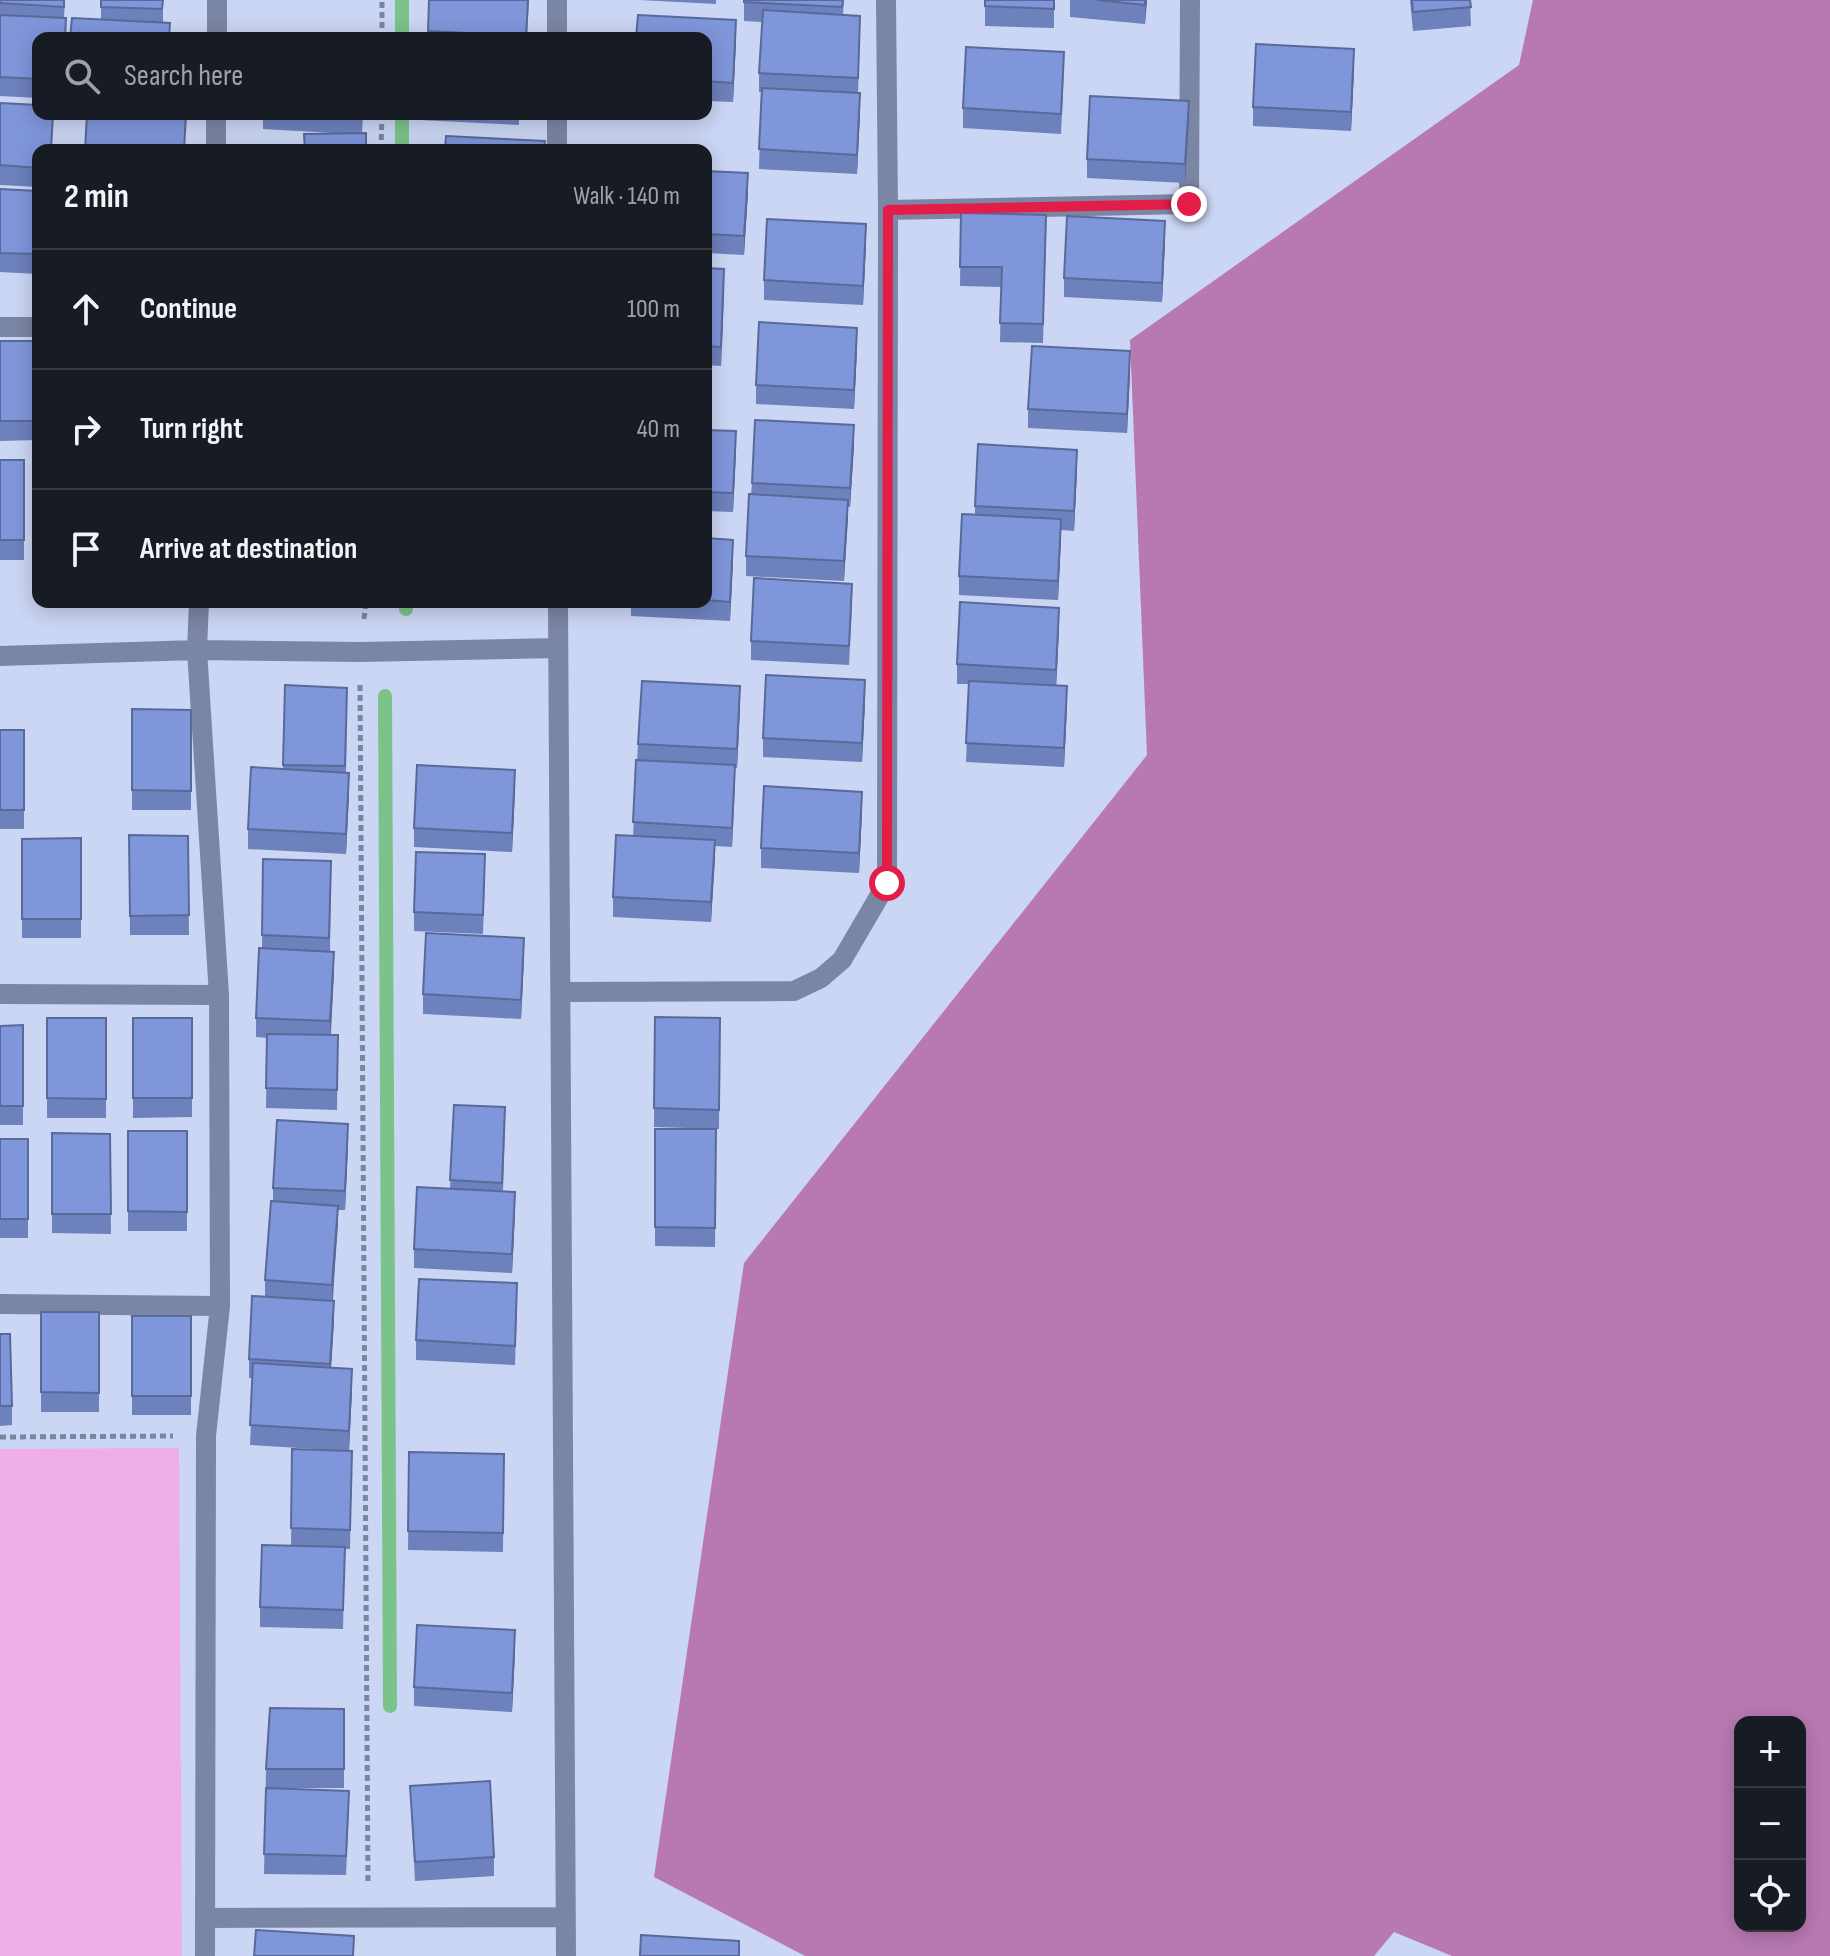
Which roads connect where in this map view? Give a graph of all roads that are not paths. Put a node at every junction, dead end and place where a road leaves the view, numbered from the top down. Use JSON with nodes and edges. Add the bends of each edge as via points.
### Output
{"nodes":[{"id":1,"x":217,"y":0,"type":"edge"},
{"id":2,"x":557,"y":0,"type":"edge"},
{"id":3,"x":886,"y":0,"type":"edge"},
{"id":4,"x":1190,"y":0,"type":"edge"},
{"id":5,"x":217,"y":32,"type":"edge"},
{"id":6,"x":557,"y":32,"type":"edge"},
{"id":7,"x":216,"y":120,"type":"edge"},
{"id":8,"x":557,"y":120,"type":"edge"},
{"id":9,"x":216,"y":144,"type":"edge"},
{"id":10,"x":557,"y":144,"type":"edge"},
{"id":11,"x":888,"y":210,"type":"junction"},
{"id":12,"x":0,"y":327,"type":"edge"},
{"id":13,"x":32,"y":327,"type":"edge"},
{"id":14,"x":199,"y":608,"type":"edge"},
{"id":15,"x":558,"y":608,"type":"edge"},
{"id":16,"x":558,"y":648,"type":"junction"},
{"id":17,"x":197,"y":650,"type":"junction"},
{"id":18,"x":0,"y":656,"type":"edge"},
{"id":19,"x":561,"y":992,"type":"junction"},
{"id":20,"x":0,"y":994,"type":"edge"},
{"id":21,"x":219,"y":995,"type":"junction"},
{"id":22,"x":0,"y":1304,"type":"edge"},
{"id":23,"x":220,"y":1306,"type":"junction"},
{"id":24,"x":565,"y":1917,"type":"junction"},
{"id":25,"x":205,"y":1918,"type":"junction"},
{"id":26,"x":205,"y":1956,"type":"edge"},
{"id":27,"x":566,"y":1956,"type":"edge"}],
"edges":[{"from":1,"to":5,"type":"street"},
{"from":2,"to":6,"type":"street"},
{"from":3,"to":11,"type":"street"},
{"from":4,"to":11,"type":"street","via":[[1189,204]]},
{"from":7,"to":9,"type":"street"},
{"from":8,"to":10,"type":"street"},
{"from":11,"to":19,"type":"street","via":[[887,883],[842,960],[794,991]]},
{"from":12,"to":13,"type":"street"},
{"from":14,"to":17,"type":"street"},
{"from":15,"to":16,"type":"street"},
{"from":16,"to":17,"type":"street"},
{"from":16,"to":19,"type":"street"},
{"from":17,"to":18,"type":"street"},
{"from":17,"to":21,"type":"street"},
{"from":19,"to":24,"type":"street"},
{"from":20,"to":21,"type":"street"},
{"from":21,"to":23,"type":"street"},
{"from":22,"to":23,"type":"street"},
{"from":23,"to":25,"type":"street","via":[[206,1436]]},
{"from":24,"to":25,"type":"street"},
{"from":24,"to":27,"type":"street"},
{"from":25,"to":26,"type":"street"}]}
